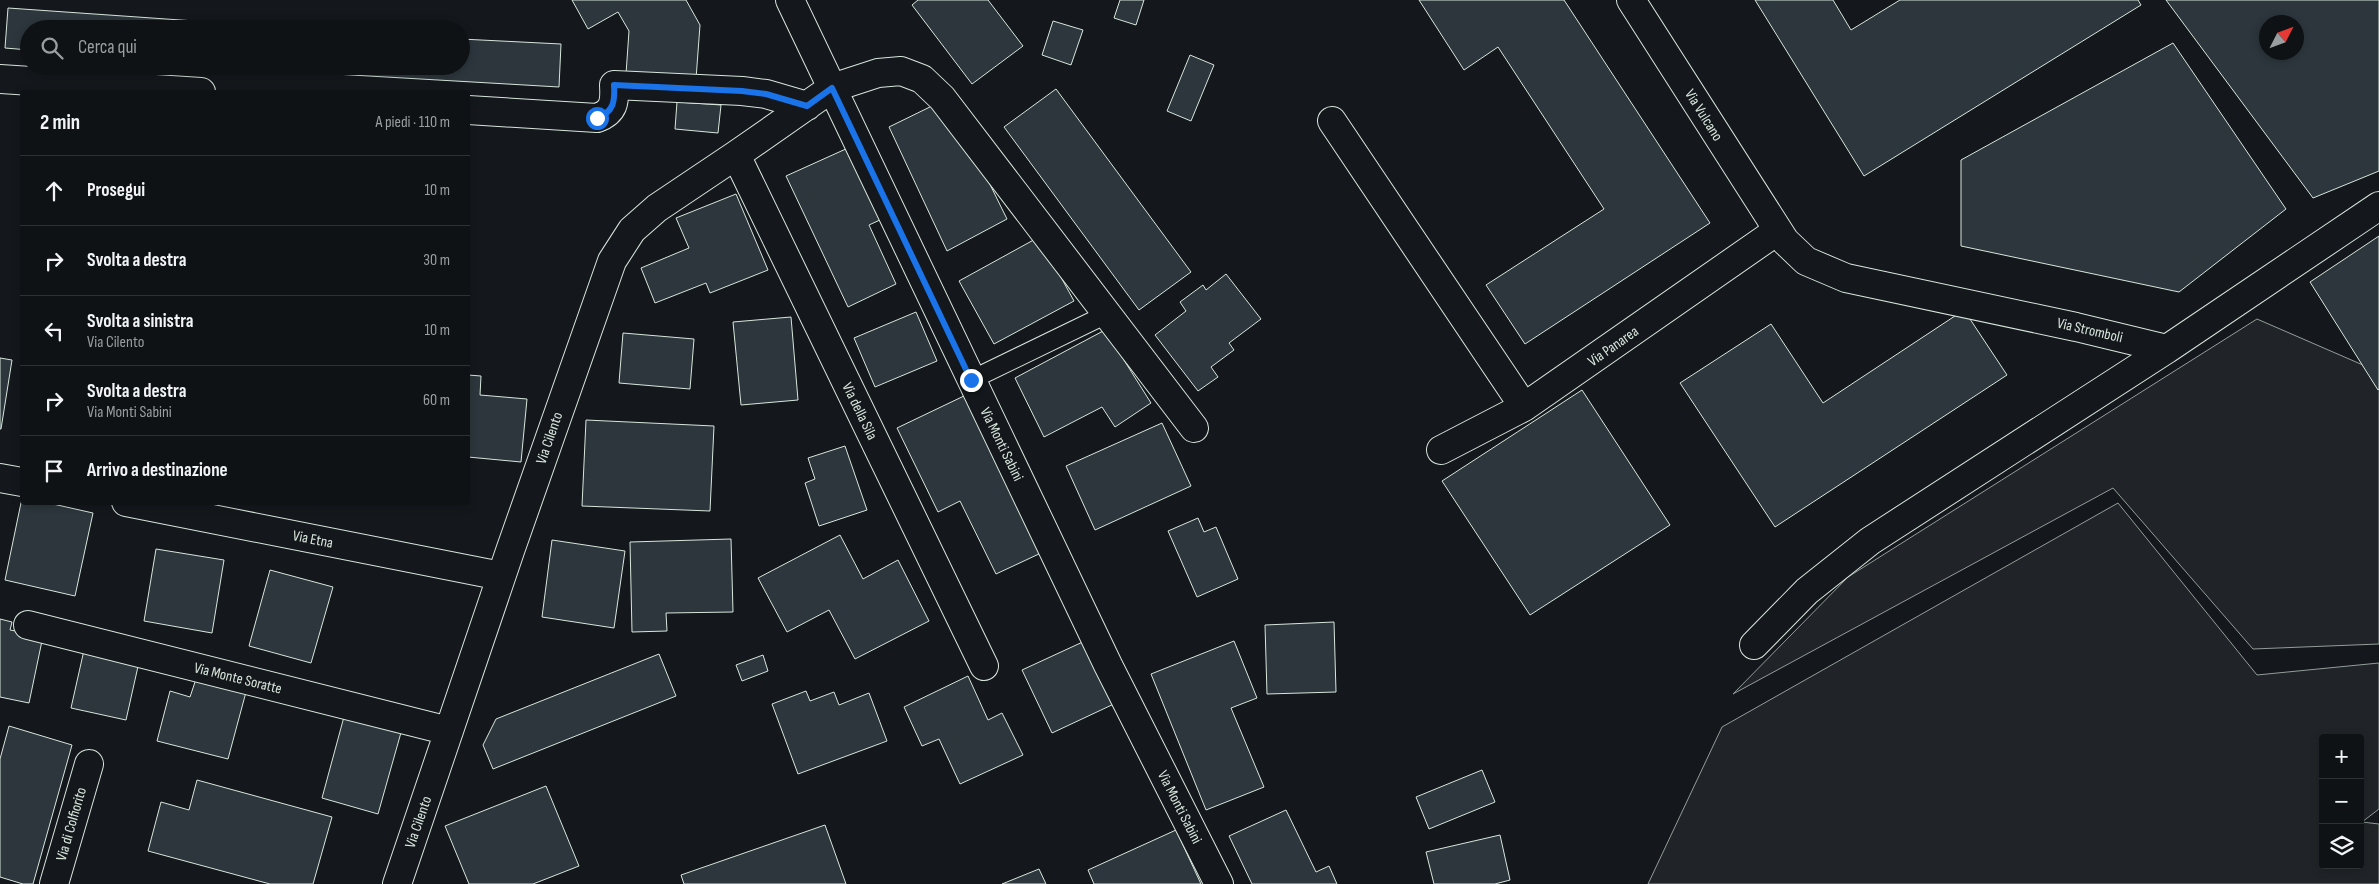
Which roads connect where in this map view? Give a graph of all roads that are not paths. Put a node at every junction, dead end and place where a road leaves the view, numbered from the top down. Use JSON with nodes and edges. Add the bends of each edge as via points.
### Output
{"nodes":[{"id":1,"x":790,"y":0,"type":"edge"},
{"id":2,"x":1630,"y":0,"type":"edge"},
{"id":3,"x":0,"y":79,"type":"edge"},
{"id":4,"x":832,"y":88,"type":"junction"},
{"id":5,"x":170,"y":90,"type":"edge"},
{"id":6,"x":807,"y":106,"type":"junction"},
{"id":7,"x":470,"y":110,"type":"edge"},
{"id":8,"x":1332,"y":121,"type":"dead end"},
{"id":9,"x":736,"y":155,"type":"junction"},
{"id":10,"x":2379,"y":206,"type":"edge"},
{"id":11,"x":1777,"y":231,"type":"junction"},
{"id":12,"x":1106,"y":314,"type":"junction"},
{"id":13,"x":2167,"y":348,"type":"junction"},
{"id":14,"x":971,"y":380,"type":"junction"},
{"id":15,"x":1524,"y":408,"type":"junction"},
{"id":16,"x":1194,"y":428,"type":"dead end"},
{"id":17,"x":1441,"y":450,"type":"dead end"},
{"id":18,"x":0,"y":478,"type":"edge"},
{"id":19,"x":20,"y":482,"type":"edge"},
{"id":20,"x":141,"y":505,"type":"edge"},
{"id":21,"x":501,"y":576,"type":"junction"},
{"id":22,"x":28,"y":626,"type":"dead end"},
{"id":23,"x":1754,"y":645,"type":"dead end"},
{"id":24,"x":984,"y":666,"type":"dead end"},
{"id":25,"x":449,"y":731,"type":"junction"},
{"id":26,"x":88,"y":764,"type":"dead end"},
{"id":27,"x":54,"y":884,"type":"edge"},
{"id":28,"x":397,"y":884,"type":"edge"},
{"id":29,"x":1219,"y":884,"type":"edge"}],
"edges":[{"from":1,"to":4,"type":"street","name":"Via Monti Sabini"},
{"from":2,"to":11,"type":"street","name":"Via Vulcano"},
{"from":3,"to":5,"type":"street"},
{"from":4,"to":6,"type":"street","name":"Via Cilento"},
{"from":4,"to":12,"type":"street","name":"Via Cilento","via":[[890,71],[912,74],[927,83],[942,98]]},
{"from":4,"to":14,"type":"street","name":"Via Monti Sabini"},
{"from":6,"to":7,"type":"street","via":[[742,91],[614,85],[613,106],[608,113],[597,118]]},
{"from":6,"to":9,"type":"street","name":"Via Cilento"},
{"from":8,"to":15,"type":"street"},
{"from":9,"to":21,"type":"street","name":"Via Cilento","via":[[657,208],[632,230],[620,246]]},
{"from":9,"to":24,"type":"street","name":"Via della Sila"},
{"from":10,"to":13,"type":"street"},
{"from":11,"to":13,"type":"street","name":"Via Stromboli","via":[[1806,262],[1846,278]]},
{"from":11,"to":15,"type":"street","name":"Via Panarea"},
{"from":12,"to":14,"type":"lane"},
{"from":12,"to":16,"type":"street","name":"Via Cilento"},
{"from":13,"to":23,"type":"street","via":[[1870,541],[1807,591]]},
{"from":14,"to":29,"type":"street","name":"Via Monti Sabini","via":[[1103,656]]},
{"from":15,"to":17,"type":"street","name":"Via Panarea"},
{"from":18,"to":19,"type":"street"},
{"from":20,"to":21,"type":"street","name":"Via Etna"},
{"from":21,"to":25,"type":"street","name":"Via Cilento"},
{"from":22,"to":25,"type":"street","name":"Via Monte Soratte"},
{"from":25,"to":28,"type":"street","name":"Via Cilento"},
{"from":26,"to":27,"type":"street","name":"Via di Colfiorito"}]}
